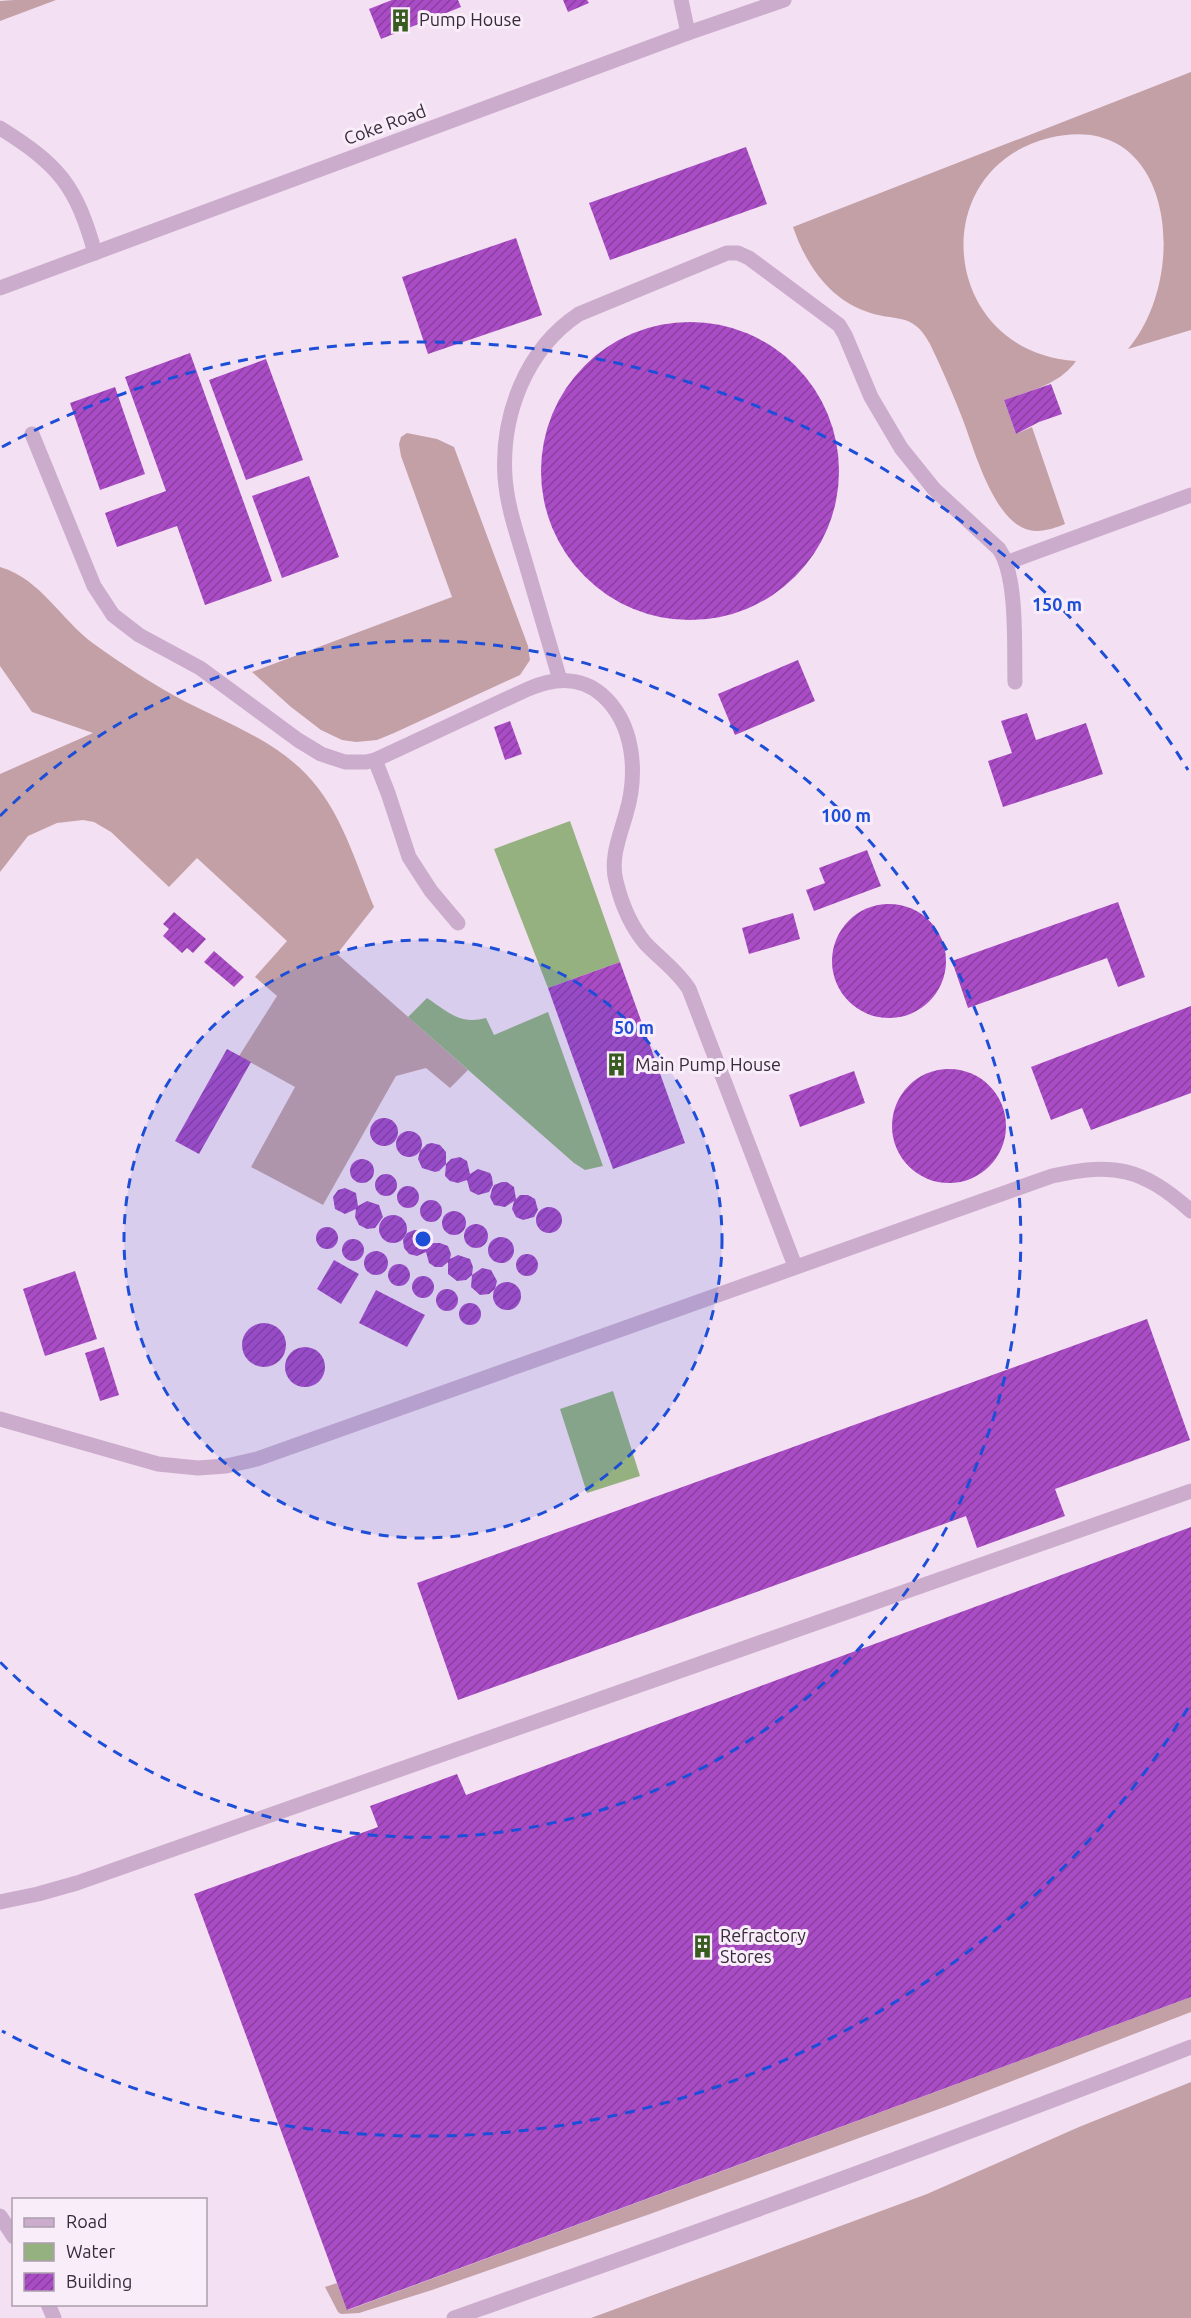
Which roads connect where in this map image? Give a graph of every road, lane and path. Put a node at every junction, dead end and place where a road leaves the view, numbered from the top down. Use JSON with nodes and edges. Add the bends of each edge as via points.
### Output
{"nodes":[{"id":1,"x":681,"y":0,"type":"edge"},
{"id":2,"x":784,"y":0,"type":"edge"},
{"id":3,"x":688,"y":33,"type":"junction"},
{"id":4,"x":0,"y":128,"type":"edge"},
{"id":5,"x":95,"y":253,"type":"junction"},
{"id":6,"x":0,"y":288,"type":"edge"},
{"id":7,"x":32,"y":434,"type":"dead end"},
{"id":8,"x":1191,"y":495,"type":"edge"},
{"id":9,"x":1006,"y":562,"type":"junction"},
{"id":10,"x":560,"y":680,"type":"junction"},
{"id":11,"x":1015,"y":682,"type":"dead end"},
{"id":12,"x":375,"y":760,"type":"junction"},
{"id":13,"x":458,"y":923,"type":"dead end"},
{"id":14,"x":1191,"y":1211,"type":"edge"},
{"id":15,"x":795,"y":1266,"type":"junction"},
{"id":16,"x":0,"y":1419,"type":"edge"},
{"id":17,"x":1191,"y":1491,"type":"edge"},
{"id":18,"x":0,"y":1902,"type":"edge"},
{"id":19,"x":1191,"y":2047,"type":"edge"},
{"id":20,"x":0,"y":2216,"type":"edge"},
{"id":21,"x":12,"y":2234,"type":"edge"},
{"id":22,"x":454,"y":2318,"type":"edge"}],
"edges":[{"from":1,"to":3,"type":"lane"},
{"from":2,"to":3,"type":"lane","name":"Coke Road"},
{"from":3,"to":5,"type":"lane","name":"Coke Road"},
{"from":4,"to":5,"type":"lane","via":[[42,156],[63,178],[81,210]]},
{"from":5,"to":6,"type":"lane","name":"Coke Road"},
{"from":7,"to":12,"type":"lane","via":[[94,586],[113,615],[139,636],[200,668],[315,750],[345,762]]},
{"from":8,"to":9,"type":"lane"},
{"from":9,"to":10,"type":"lane","via":[[999,549],[934,489],[901,448],[871,397],[839,325],[749,258],[727,253],[613,298],[567,322],[541,350],[516,396],[505,447],[505,479]]},
{"from":9,"to":11,"type":"lane","via":[[1011,586]]},
{"from":10,"to":12,"type":"lane","via":[[528,688]]},
{"from":10,"to":15,"type":"lane","via":[[581,682],[599,692],[617,712],[629,738],[633,781],[617,848],[615,880],[639,936],[689,989]]},
{"from":12,"to":13,"type":"lane","via":[[409,857],[430,891]]},
{"from":14,"to":15,"type":"lane","via":[[1141,1176],[1108,1168],[1088,1169],[1052,1176]]},
{"from":15,"to":16,"type":"lane","via":[[257,1459],[226,1466],[158,1464]]},
{"from":17,"to":18,"type":"lane","via":[[77,1882]]},
{"from":19,"to":22,"type":"lane","via":[[771,2206]]},
{"from":20,"to":21,"type":"lane"}]}
